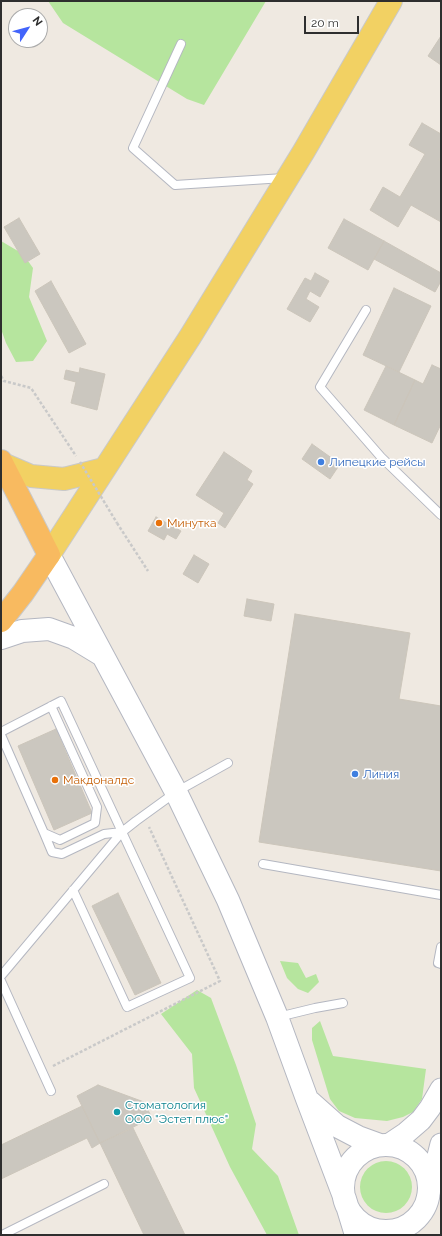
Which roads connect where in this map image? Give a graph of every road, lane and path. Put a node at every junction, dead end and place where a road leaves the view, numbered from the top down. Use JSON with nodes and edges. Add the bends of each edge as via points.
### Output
{"nodes":[{"id":1,"x":391,"y":1,"type":"edge"},
{"id":2,"x":181,"y":44,"type":"dead end"},
{"id":3,"x":287,"y":178,"type":"junction"},
{"id":4,"x":366,"y":310,"type":"dead end"},
{"id":5,"x":1,"y":376,"type":"edge"},
{"id":6,"x":2,"y":462,"type":"edge"},
{"id":7,"x":104,"y":469,"type":"junction"},
{"id":8,"x":441,"y":515,"type":"edge"},
{"id":9,"x":49,"y":555,"type":"junction"},
{"id":10,"x":148,"y":571,"type":"dead end"},
{"id":11,"x":1,"y":621,"type":"edge"},
{"id":12,"x":1,"y":638,"type":"edge"},
{"id":13,"x":103,"y":656,"type":"junction"},
{"id":14,"x":51,"y":706,"type":"junction"},
{"id":15,"x":1,"y":733,"type":"edge"},
{"id":16,"x":228,"y":763,"type":"dead end"},
{"id":17,"x":176,"y":792,"type":"junction"},
{"id":18,"x":144,"y":816,"type":"junction"},
{"id":19,"x":122,"y":832,"type":"junction"},
{"id":20,"x":44,"y":833,"type":"junction"},
{"id":21,"x":263,"y":864,"type":"dead end"},
{"id":22,"x":73,"y":890,"type":"junction"},
{"id":23,"x":441,"y":895,"type":"edge"},
{"id":24,"x":441,"y":947,"type":"edge"},
{"id":25,"x":441,"y":964,"type":"edge"},
{"id":26,"x":1,"y":976,"type":"edge"},
{"id":27,"x":1,"y":981,"type":"edge"},
{"id":28,"x":343,"y":1003,"type":"dead end"},
{"id":29,"x":277,"y":1017,"type":"junction"},
{"id":30,"x":42,"y":1072,"type":"junction"},
{"id":31,"x":441,"y":1089,"type":"edge"},
{"id":32,"x":51,"y":1091,"type":"dead end"},
{"id":33,"x":307,"y":1099,"type":"junction"},
{"id":34,"x":441,"y":1144,"type":"edge"},
{"id":35,"x":384,"y":1145,"type":"junction"},
{"id":36,"x":104,"y":1184,"type":"dead end"},
{"id":37,"x":345,"y":1199,"type":"junction"},
{"id":38,"x":427,"y":1201,"type":"junction"},
{"id":39,"x":2,"y":1235,"type":"edge"},
{"id":40,"x":356,"y":1235,"type":"edge"},
{"id":41,"x":421,"y":1235,"type":"edge"}],
"edges":[{"from":1,"to":3,"type":"main road"},
{"from":2,"to":3,"type":"lane","via":[[133,148],[175,185]]},
{"from":3,"to":7,"type":"main road","via":[[190,337]]},
{"from":4,"to":8,"type":"lane","via":[[320,387],[381,457]]},
{"from":5,"to":10,"type":"path","bridge":true,"via":[[4,381],[31,388]]},
{"from":6,"to":7,"type":"main road","via":[[31,476],[64,479]]},
{"from":6,"to":9,"type":"highway"},
{"from":7,"to":9,"type":"main road"},
{"from":9,"to":11,"type":"highway"},
{"from":9,"to":13,"type":"main road"},
{"from":12,"to":13,"type":"main road","via":[[22,631],[49,629],[74,638]]},
{"from":13,"to":17,"type":"main road"},
{"from":14,"to":15,"type":"lane"},
{"from":14,"to":19,"type":"lane","via":[[61,701]]},
{"from":14,"to":20,"type":"lane","via":[[97,808],[95,823],[60,840]]},
{"from":15,"to":20,"type":"lane"},
{"from":16,"to":17,"type":"lane"},
{"from":17,"to":18,"type":"lane"},
{"from":17,"to":29,"type":"main road","via":[[228,900]]},
{"from":18,"to":19,"type":"lane"},
{"from":18,"to":30,"type":"path","via":[[220,981]]},
{"from":19,"to":20,"type":"lane","via":[[104,834],[62,854],[52,852]]},
{"from":19,"to":22,"type":"lane"},
{"from":19,"to":22,"type":"lane","via":[[190,978],[127,1007]]},
{"from":21,"to":23,"type":"lane"},
{"from":22,"to":26,"type":"lane"},
{"from":24,"to":25,"type":"lane","via":[[438,963]]},
{"from":27,"to":30,"type":"lane"},
{"from":28,"to":29,"type":"lane"},
{"from":29,"to":33,"type":"main road"},
{"from":30,"to":32,"type":"lane"},
{"from":31,"to":35,"type":"street","via":[[421,1120],[406,1133]]},
{"from":33,"to":35,"type":"main road","via":[[337,1126],[358,1137]]},
{"from":33,"to":37,"type":"main road"},
{"from":34,"to":38,"type":"street"},
{"from":35,"to":37,"type":"main road","via":[[363,1151],[350,1164],[344,1181]]},
{"from":35,"to":38,"type":"main road","via":[[406,1149],[420,1161],[428,1177]]},
{"from":36,"to":39,"type":"lane"},
{"from":37,"to":38,"type":"main road","via":[[357,1219],[379,1230],[395,1230],[410,1224],[422,1212]]},
{"from":37,"to":40,"type":"main road"},
{"from":38,"to":41,"type":"main road"}]}
